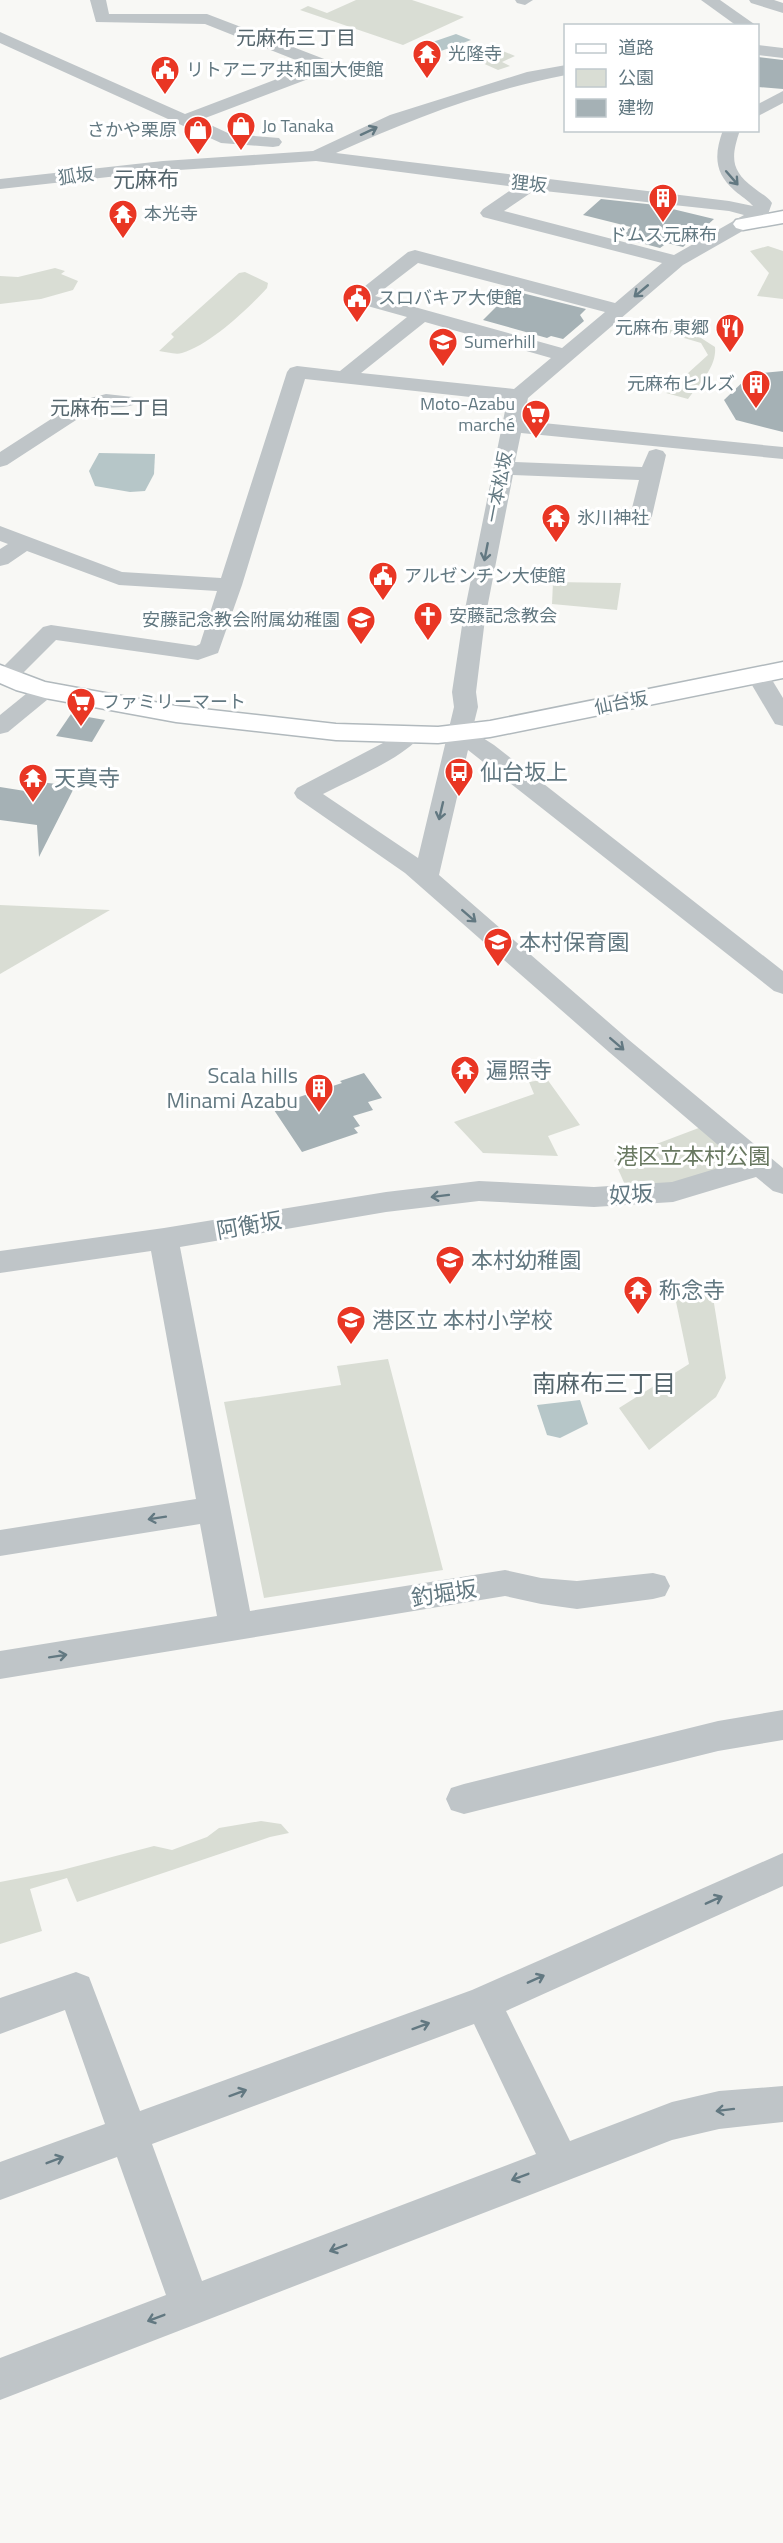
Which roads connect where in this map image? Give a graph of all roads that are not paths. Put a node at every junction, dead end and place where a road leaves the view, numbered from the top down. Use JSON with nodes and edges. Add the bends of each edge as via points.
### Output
{"nodes":[{"id":1,"x":98,"y":0,"type":"edge"},
{"id":2,"x":708,"y":0,"type":"edge"},
{"id":3,"x":757,"y":0,"type":"edge"},
{"id":4,"x":783,"y":8,"type":"edge"},
{"id":5,"x":746,"y":24,"type":"edge"},
{"id":6,"x":0,"y":37,"type":"edge"},
{"id":7,"x":759,"y":50,"type":"edge"},
{"id":8,"x":783,"y":53,"type":"edge"},
{"id":9,"x":564,"y":70,"type":"edge"},
{"id":10,"x":783,"y":96,"type":"edge"},
{"id":11,"x":759,"y":110,"type":"edge"},
{"id":12,"x":185,"y":120,"type":"junction"},
{"id":13,"x":731,"y":132,"type":"edge"},
{"id":14,"x":296,"y":156,"type":"junction"},
{"id":15,"x":316,"y":156,"type":"junction"},
{"id":16,"x":0,"y":184,"type":"edge"},
{"id":17,"x":532,"y":184,"type":"junction"},
{"id":18,"x":783,"y":217,"type":"edge"},
{"id":19,"x":752,"y":219,"type":"junction"},
{"id":20,"x":676,"y":261,"type":"junction"},
{"id":21,"x":619,"y":310,"type":"junction"},
{"id":22,"x":422,"y":315,"type":"junction"},
{"id":23,"x":564,"y":355,"type":"junction"},
{"id":24,"x":344,"y":377,"type":"junction"},
{"id":25,"x":518,"y":396,"type":"junction"},
{"id":26,"x":126,"y":401,"type":"dead end"},
{"id":27,"x":512,"y":426,"type":"junction"},
{"id":28,"x":660,"y":439,"type":"junction"},
{"id":29,"x":783,"y":453,"type":"edge"},
{"id":30,"x":0,"y":462,"type":"edge"},
{"id":31,"x":502,"y":468,"type":"junction"},
{"id":32,"x":651,"y":474,"type":"junction"},
{"id":33,"x":641,"y":516,"type":"dead end"},
{"id":34,"x":0,"y":533,"type":"edge"},
{"id":35,"x":25,"y":542,"type":"junction"},
{"id":36,"x":0,"y":560,"type":"edge"},
{"id":37,"x":231,"y":585,"type":"junction"},
{"id":38,"x":771,"y":673,"type":"edge"},
{"id":39,"x":3,"y":675,"type":"edge"},
{"id":40,"x":45,"y":690,"type":"junction"},
{"id":41,"x":783,"y":719,"type":"edge"},
{"id":42,"x":0,"y":727,"type":"edge"},
{"id":43,"x":460,"y":734,"type":"junction"},
{"id":44,"x":409,"y":735,"type":"junction"},
{"id":45,"x":426,"y":878,"type":"junction"},
{"id":46,"x":781,"y":980,"type":"edge"},
{"id":47,"x":761,"y":1165,"type":"junction"},
{"id":48,"x":783,"y":1184,"type":"edge"},
{"id":49,"x":498,"y":1193,"type":"joint"},
{"id":50,"x":164,"y":1239,"type":"junction"},
{"id":51,"x":0,"y":1262,"type":"edge"},
{"id":52,"x":215,"y":1509,"type":"junction"},
{"id":53,"x":0,"y":1543,"type":"edge"},
{"id":54,"x":653,"y":1586,"type":"dead end"},
{"id":55,"x":236,"y":1627,"type":"junction"},
{"id":56,"x":0,"y":1665,"type":"edge"},
{"id":57,"x":783,"y":1725,"type":"edge"},
{"id":58,"x":464,"y":1799,"type":"dead end"},
{"id":59,"x":783,"y":1869,"type":"edge"},
{"id":60,"x":483,"y":2003,"type":"junction"},
{"id":61,"x":0,"y":2016,"type":"edge"},
{"id":62,"x":783,"y":2104,"type":"edge"},
{"id":63,"x":129,"y":2132,"type":"junction"},
{"id":64,"x":560,"y":2162,"type":"junction"},
{"id":65,"x":0,"y":2181,"type":"edge"},
{"id":66,"x":190,"y":2305,"type":"junction"},
{"id":67,"x":0,"y":2379,"type":"edge"}],
"edges":[{"from":1,"to":12,"type":"street","via":[[102,19],[207,19],[326,66]]},
{"from":2,"to":5,"type":"street"},
{"from":3,"to":4,"type":"street"},
{"from":6,"to":12,"type":"street"},
{"from":7,"to":8,"type":"street"},
{"from":15,"to":9,"type":"street","one_way":true,"via":[[396,118],[533,76]]},
{"from":10,"to":11,"type":"street"},
{"from":12,"to":14,"type":"street","via":[[227,139],[274,142]]},
{"from":13,"to":19,"type":"street","one_way":true,"via":[[725,169],[763,203]]},
{"from":14,"to":15,"type":"street","name":"狸坂"},
{"from":14,"to":16,"type":"street","name":"狐坂"},
{"from":15,"to":17,"type":"street","name":"狸坂"},
{"from":17,"to":19,"type":"street","name":"狸坂","via":[[729,206]]},
{"from":17,"to":20,"type":"street","via":[[489,213]]},
{"from":18,"to":19,"type":"street"},
{"from":19,"to":20,"type":"street"},
{"from":20,"to":21,"type":"street","one_way":true},
{"from":21,"to":22,"type":"street","via":[[415,256],[360,297]]},
{"from":21,"to":23,"type":"street"},
{"from":22,"to":23,"type":"street"},
{"from":22,"to":24,"type":"street"},
{"from":23,"to":25,"type":"street"},
{"from":24,"to":25,"type":"street"},
{"from":24,"to":37,"type":"street","via":[[297,372]]},
{"from":25,"to":27,"type":"street","name":"一本松坂"},
{"from":26,"to":30,"type":"street","via":[[86,405]]},
{"from":27,"to":28,"type":"street"},
{"from":27,"to":31,"type":"street","name":"一本松坂"},
{"from":28,"to":29,"type":"street"},
{"from":28,"to":32,"type":"street"},
{"from":31,"to":32,"type":"street"},
{"from":31,"to":43,"type":"street","name":"一本松坂","one_way":true,"via":[[474,619]]},
{"from":32,"to":33,"type":"street"},
{"from":34,"to":35,"type":"street"},
{"from":35,"to":36,"type":"street"},
{"from":35,"to":37,"type":"street","via":[[119,578]]},
{"from":37,"to":39,"type":"street","via":[[210,648],[198,653],[51,632]]},
{"from":38,"to":41,"type":"street"},
{"from":38,"to":43,"type":"street","name":"仙台坂"},
{"from":39,"to":40,"type":"street","name":"仙台坂"},
{"from":40,"to":42,"type":"street"},
{"from":40,"to":44,"type":"street","name":"仙台坂","via":[[176,714],[336,732]]},
{"from":43,"to":44,"type":"street","name":"仙台坂"},
{"from":43,"to":45,"type":"street","name":"一本松坂","one_way":true},
{"from":43,"to":46,"type":"street"},
{"from":44,"to":45,"type":"street","via":[[306,793]]},
{"from":45,"to":47,"type":"street","one_way":true},
{"from":47,"to":48,"type":"street"},
{"from":47,"to":49,"type":"street","name":"奴坂","via":[[673,1192],[594,1197]]},
{"from":49,"to":50,"type":"street","name":"阿衡坂","one_way":true,"via":[[479,1191],[386,1202]]},
{"from":50,"to":51,"type":"street","name":"阿衡坂"},
{"from":50,"to":52,"type":"street"},
{"from":52,"to":53,"type":"street","one_way":true},
{"from":52,"to":55,"type":"street"},
{"from":54,"to":55,"type":"street","name":"釣堀坂","via":[[577,1595],[505,1583]]},
{"from":56,"to":55,"type":"street","name":"釣堀坂","one_way":true},
{"from":57,"to":58,"type":"street","via":[[718,1736]]},
{"from":60,"to":59,"type":"street","one_way":true},
{"from":63,"to":60,"type":"street","one_way":true},
{"from":60,"to":64,"type":"street"},
{"from":61,"to":63,"type":"street","via":[[76,1989]]},
{"from":62,"to":64,"type":"street","one_way":true,"via":[[719,2110],[672,2121]]},
{"from":65,"to":63,"type":"street","one_way":true},
{"from":63,"to":66,"type":"street"},
{"from":64,"to":66,"type":"street","one_way":true},
{"from":66,"to":67,"type":"street","one_way":true}]}
